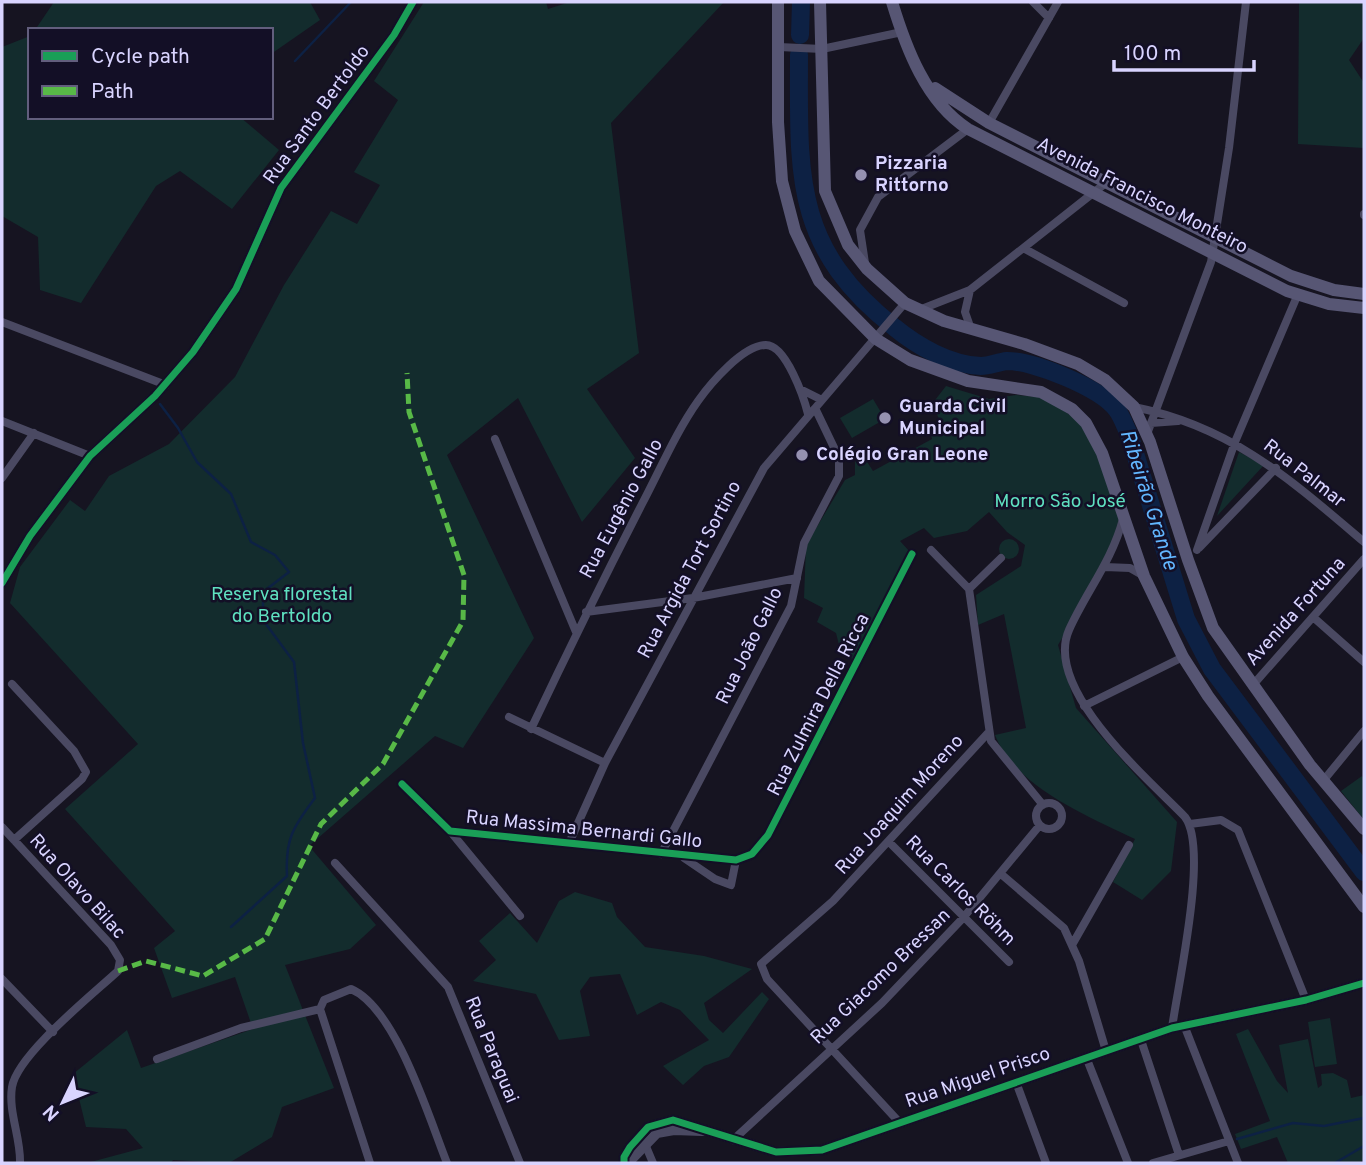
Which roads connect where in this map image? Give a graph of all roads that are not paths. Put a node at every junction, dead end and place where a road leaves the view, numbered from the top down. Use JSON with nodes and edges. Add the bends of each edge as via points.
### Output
{"nodes":[{"id":1,"x":413,"y":2,"type":"edge"},
{"id":2,"x":778,"y":2,"type":"edge"},
{"id":3,"x":820,"y":2,"type":"edge"},
{"id":4,"x":892,"y":2,"type":"edge"},
{"id":5,"x":1033,"y":2,"type":"edge"},
{"id":6,"x":1058,"y":2,"type":"edge"},
{"id":7,"x":1246,"y":2,"type":"edge"},
{"id":8,"x":1049,"y":18,"type":"junction"},
{"id":9,"x":902,"y":32,"type":"junction"},
{"id":10,"x":779,"y":47,"type":"junction"},
{"id":11,"x":822,"y":49,"type":"junction"},
{"id":12,"x":924,"y":79,"type":"junction"},
{"id":13,"x":989,"y":123,"type":"junction"},
{"id":14,"x":968,"y":129,"type":"junction"},
{"id":15,"x":1107,"y":182,"type":"junction"},
{"id":16,"x":1095,"y":193,"type":"junction"},
{"id":17,"x":1215,"y":238,"type":"junction"},
{"id":18,"x":1025,"y":248,"type":"junction"},
{"id":19,"x":1213,"y":254,"type":"junction"},
{"id":20,"x":867,"y":269,"type":"junction"},
{"id":21,"x":970,"y":290,"type":"junction"},
{"id":22,"x":1298,"y":294,"type":"junction"},
{"id":23,"x":1364,"y":294,"type":"edge"},
{"id":24,"x":1124,"y":303,"type":"dead end"},
{"id":25,"x":901,"y":308,"type":"junction"},
{"id":26,"x":1364,"y":308,"type":"edge"},
{"id":27,"x":919,"y":310,"type":"junction"},
{"id":28,"x":2,"y":322,"type":"edge"},
{"id":29,"x":971,"y":329,"type":"junction"},
{"id":30,"x":880,"y":334,"type":"junction"},
{"id":31,"x":780,"y":352,"type":"joint"},
{"id":32,"x":166,"y":385,"type":"junction"},
{"id":33,"x":800,"y":390,"type":"junction"},
{"id":34,"x":822,"y":400,"type":"junction"},
{"id":35,"x":1134,"y":407,"type":"junction"},
{"id":36,"x":812,"y":411,"type":"junction"},
{"id":37,"x":1156,"y":411,"type":"junction"},
{"id":38,"x":2,"y":421,"type":"edge"},
{"id":39,"x":1181,"y":421,"type":"junction"},
{"id":40,"x":1149,"y":428,"type":"junction"},
{"id":41,"x":34,"y":433,"type":"junction"},
{"id":42,"x":495,"y":439,"type":"dead end"},
{"id":43,"x":1235,"y":442,"type":"junction"},
{"id":44,"x":90,"y":456,"type":"junction"},
{"id":45,"x":1276,"y":467,"type":"junction"},
{"id":46,"x":2,"y":478,"type":"edge"},
{"id":47,"x":1124,"y":516,"type":"junction"},
{"id":48,"x":1364,"y":542,"type":"edge"},
{"id":49,"x":930,"y":550,"type":"dead end"},
{"id":50,"x":912,"y":554,"type":"dead end"},
{"id":51,"x":1001,"y":558,"type":"dead end"},
{"id":52,"x":1364,"y":559,"type":"edge"},
{"id":53,"x":1105,"y":567,"type":"junction"},
{"id":54,"x":1144,"y":576,"type":"junction"},
{"id":55,"x":797,"y":578,"type":"junction"},
{"id":56,"x":2,"y":583,"type":"edge"},
{"id":57,"x":970,"y":589,"type":"junction"},
{"id":58,"x":693,"y":598,"type":"junction"},
{"id":59,"x":586,"y":612,"type":"junction"},
{"id":60,"x":1314,"y":617,"type":"junction"},
{"id":61,"x":576,"y":632,"type":"junction"},
{"id":62,"x":1183,"y":657,"type":"junction"},
{"id":63,"x":1364,"y":662,"type":"edge"},
{"id":64,"x":12,"y":684,"type":"dead end"},
{"id":65,"x":1252,"y":686,"type":"junction"},
{"id":66,"x":1084,"y":706,"type":"junction"},
{"id":67,"x":509,"y":717,"type":"dead end"},
{"id":68,"x":531,"y":729,"type":"junction"},
{"id":69,"x":1364,"y":731,"type":"edge"},
{"id":70,"x":988,"y":733,"type":"junction"},
{"id":71,"x":605,"y":763,"type":"junction"},
{"id":72,"x":1323,"y":781,"type":"junction"},
{"id":73,"x":402,"y":784,"type":"dead end"},
{"id":74,"x":1043,"y":805,"type":"junction"},
{"id":75,"x":1190,"y":824,"type":"junction"},
{"id":76,"x":1040,"y":825,"type":"junction"},
{"id":77,"x":2,"y":827,"type":"edge"},
{"id":78,"x":1364,"y":829,"type":"edge"},
{"id":79,"x":450,"y":831,"type":"junction"},
{"id":80,"x":14,"y":840,"type":"junction"},
{"id":81,"x":570,"y":841,"type":"junction"},
{"id":82,"x":889,"y":842,"type":"junction"},
{"id":83,"x":1129,"y":845,"type":"dead end"},
{"id":84,"x":661,"y":853,"type":"junction"},
{"id":85,"x":681,"y":856,"type":"junction"},
{"id":86,"x":738,"y":859,"type":"junction"},
{"id":87,"x":335,"y":863,"type":"dead end"},
{"id":88,"x":1001,"y":874,"type":"junction"},
{"id":89,"x":1364,"y":907,"type":"edge"},
{"id":90,"x":520,"y":916,"type":"dead end"},
{"id":91,"x":963,"y":918,"type":"junction"},
{"id":92,"x":1072,"y":945,"type":"junction"},
{"id":93,"x":1009,"y":962,"type":"dead end"},
{"id":94,"x":2,"y":979,"type":"edge"},
{"id":95,"x":1364,"y":983,"type":"edge"},
{"id":96,"x":1306,"y":1000,"type":"junction"},
{"id":97,"x":320,"y":1009,"type":"junction"},
{"id":98,"x":1184,"y":1025,"type":"junction"},
{"id":99,"x":1172,"y":1028,"type":"junction"},
{"id":100,"x":52,"y":1032,"type":"junction"},
{"id":101,"x":1141,"y":1040,"type":"junction"},
{"id":102,"x":832,"y":1047,"type":"junction"},
{"id":103,"x":1106,"y":1051,"type":"junction"},
{"id":104,"x":1086,"y":1057,"type":"junction"},
{"id":105,"x":157,"y":1059,"type":"dead end"},
{"id":106,"x":1016,"y":1082,"type":"junction"},
{"id":107,"x":900,"y":1123,"type":"junction"},
{"id":108,"x":702,"y":1131,"type":"junction"},
{"id":109,"x":733,"y":1140,"type":"junction"},
{"id":110,"x":1229,"y":1141,"type":"junction"},
{"id":111,"x":645,"y":1144,"type":"junction"},
{"id":112,"x":1179,"y":1156,"type":"junction"},
{"id":113,"x":20,"y":1163,"type":"edge"},
{"id":114,"x":370,"y":1163,"type":"edge"},
{"id":115,"x":447,"y":1163,"type":"edge"},
{"id":116,"x":520,"y":1163,"type":"edge"},
{"id":117,"x":626,"y":1163,"type":"edge"},
{"id":118,"x":653,"y":1163,"type":"edge"},
{"id":119,"x":1045,"y":1163,"type":"edge"},
{"id":120,"x":1128,"y":1163,"type":"edge"},
{"id":121,"x":1153,"y":1163,"type":"edge"},
{"id":122,"x":1238,"y":1163,"type":"edge"}],
"edges":[{"from":1,"to":32,"type":"street","name":"Rua Santo Bertoldo","via":[[394,35],[281,188],[236,289]]},
{"from":2,"to":10,"type":"main road"},
{"from":3,"to":11,"type":"main road"},
{"from":4,"to":9,"type":"main road","name":"Avenida Francisco Monteiro"},
{"from":5,"to":8,"type":"street"},
{"from":6,"to":8,"type":"street"},
{"from":7,"to":17,"type":"street"},
{"from":8,"to":13,"type":"street"},
{"from":9,"to":11,"type":"street"},
{"from":9,"to":12,"type":"main road","name":"Avenida Francisco Monteiro"},
{"from":10,"to":11,"type":"street"},
{"from":10,"to":30,"type":"main road","via":[[780,156],[795,231],[819,281]]},
{"from":11,"to":20,"type":"main road","via":[[825,191],[848,245]]},
{"from":12,"to":13,"type":"main road","name":"Avenida Francisco Monteiro"},
{"from":12,"to":14,"type":"main road","name":"Avenida Francisco Monteiro","via":[[948,112]]},
{"from":13,"to":15,"type":"main road","name":"Avenida Francisco Monteiro"},
{"from":14,"to":16,"type":"main road","name":"Avenida Francisco Monteiro"},
{"from":14,"to":20,"type":"street","via":[[886,190],[872,206],[860,230]]},
{"from":15,"to":16,"type":"street"},
{"from":15,"to":17,"type":"main road","name":"Avenida Francisco Monteiro"},
{"from":16,"to":18,"type":"street"},
{"from":16,"to":19,"type":"main road","name":"Avenida Francisco Monteiro"},
{"from":17,"to":19,"type":"street"},
{"from":17,"to":23,"type":"main road","name":"Avenida Francisco Monteiro","via":[[1290,276]]},
{"from":18,"to":21,"type":"street"},
{"from":18,"to":24,"type":"street"},
{"from":19,"to":22,"type":"main road","name":"Avenida Francisco Monteiro"},
{"from":19,"to":37,"type":"street"},
{"from":20,"to":25,"type":"main road"},
{"from":21,"to":27,"type":"street"},
{"from":21,"to":29,"type":"street","via":[[965,312]]},
{"from":22,"to":26,"type":"main road","name":"Avenida Francisco Monteiro"},
{"from":22,"to":43,"type":"street"},
{"from":25,"to":27,"type":"main road"},
{"from":25,"to":30,"type":"street","name":"Rua Argida Tort Sortino"},
{"from":27,"to":29,"type":"main road"},
{"from":28,"to":32,"type":"street"},
{"from":29,"to":35,"type":"main road","via":[[1078,364],[1105,380]]},
{"from":30,"to":34,"type":"street","name":"Rua Argida Tort Sortino"},
{"from":30,"to":47,"type":"main road","via":[[910,360],[937,371],[968,381],[1041,392],[1072,409],[1096,438]]},
{"from":31,"to":33,"type":"street","name":"Rua João Gallo"},
{"from":31,"to":59,"type":"street","name":"Rua Eugênio Gallo","via":[[768,345],[733,362],[696,403]]},
{"from":32,"to":44,"type":"street","name":"Rua Santo Bertoldo"},
{"from":33,"to":34,"type":"street"},
{"from":33,"to":36,"type":"street","name":"Rua João Gallo"},
{"from":34,"to":36,"type":"street","name":"Rua Argida Tort Sortino"},
{"from":35,"to":37,"type":"street","name":"Rua Palmar"},
{"from":35,"to":40,"type":"main road"},
{"from":36,"to":55,"type":"street","name":"Rua João Gallo","via":[[841,468],[804,543]]},
{"from":36,"to":58,"type":"street","name":"Rua Argida Tort Sortino","via":[[764,468]]},
{"from":37,"to":39,"type":"street","name":"Rua Palmar"},
{"from":37,"to":40,"type":"street"},
{"from":38,"to":41,"type":"street"},
{"from":39,"to":40,"type":"street","name":"Rua Palmar"},
{"from":39,"to":43,"type":"street","name":"Rua Palmar"},
{"from":40,"to":65,"type":"main road","via":[[1205,609]]},
{"from":41,"to":44,"type":"street"},
{"from":41,"to":46,"type":"street"},
{"from":42,"to":61,"type":"street"},
{"from":43,"to":45,"type":"street","name":"Rua Palmar"},
{"from":43,"to":45,"type":"street","via":[[1197,550]]},
{"from":44,"to":56,"type":"street","name":"Rua Santo Bertoldo","via":[[24,544]]},
{"from":45,"to":48,"type":"street","name":"Rua Palmar"},
{"from":47,"to":53,"type":"street"},
{"from":47,"to":54,"type":"main road"},
{"from":49,"to":57,"type":"street"},
{"from":50,"to":86,"type":"street","name":"Rua Zulmira Della Ricca","via":[[768,835],[761,847]]},
{"from":51,"to":57,"type":"street"},
{"from":52,"to":60,"type":"street","name":"Avenida Fortuna"},
{"from":53,"to":54,"type":"street","via":[[1120,566]]},
{"from":53,"to":66,"type":"street","via":[[1064,645],[1066,674]]},
{"from":54,"to":62,"type":"main road"},
{"from":55,"to":58,"type":"street"},
{"from":55,"to":84,"type":"street","name":"Rua João Gallo","via":[[791,606]]},
{"from":57,"to":70,"type":"street","name":"Rua Joaquim Moreno"},
{"from":58,"to":59,"type":"street"},
{"from":58,"to":71,"type":"street","name":"Rua Argida Tort Sortino"},
{"from":59,"to":61,"type":"street","name":"Rua Eugênio Gallo"},
{"from":60,"to":63,"type":"street"},
{"from":60,"to":65,"type":"street","name":"Avenida Fortuna"},
{"from":61,"to":68,"type":"street","name":"Rua Eugênio Gallo"},
{"from":62,"to":66,"type":"street"},
{"from":62,"to":89,"type":"main road"},
{"from":64,"to":80,"type":"street","via":[[74,751],[86,772]]},
{"from":65,"to":72,"type":"main road"},
{"from":66,"to":75,"type":"street"},
{"from":67,"to":68,"type":"street"},
{"from":68,"to":71,"type":"street"},
{"from":69,"to":72,"type":"street"},
{"from":70,"to":74,"type":"street","via":[[994,748]]},
{"from":70,"to":82,"type":"street","name":"Rua Joaquim Moreno"},
{"from":71,"to":81,"type":"street","name":"Rua Argida Tort Sortino"},
{"from":72,"to":78,"type":"main road"},
{"from":73,"to":79,"type":"street","name":"Rua Massima Bernardi Gallo"},
{"from":74,"to":76,"type":"street","via":[[1037,814]]},
{"from":74,"to":76,"type":"street","via":[[1058,807],[1062,818],[1055,828]]},
{"from":75,"to":96,"type":"street","via":[[1221,820],[1238,830]]},
{"from":75,"to":99,"type":"street","via":[[1196,852],[1194,876]]},
{"from":76,"to":88,"type":"street","name":"Rua Giacomo Bressan"},
{"from":77,"to":80,"type":"street","name":"Rua Olavo Bilac"},
{"from":79,"to":81,"type":"street","name":"Rua Massima Bernardi Gallo"},
{"from":79,"to":90,"type":"street"},
{"from":80,"to":100,"type":"street","name":"Rua Olavo Bilac","via":[[120,960],[118,971]]},
{"from":81,"to":84,"type":"street","name":"Rua Massima Bernardi Gallo"},
{"from":82,"to":91,"type":"street","name":"Rua Carlos Röhm"},
{"from":82,"to":102,"type":"street","name":"Rua Joaquim Moreno","via":[[761,967]]},
{"from":83,"to":92,"type":"street"},
{"from":84,"to":85,"type":"street","name":"Rua Massima Bernardi Gallo"},
{"from":85,"to":86,"type":"street","name":"Rua Massima Bernardi Gallo"},
{"from":85,"to":86,"type":"street","name":"Rua Zulmira Della Ricca","via":[[731,885]]},
{"from":87,"to":116,"type":"street","name":"Rua Paraguai","via":[[448,987]]},
{"from":88,"to":91,"type":"street","name":"Rua Giacomo Bressan"},
{"from":88,"to":92,"type":"street","via":[[1056,919]]},
{"from":91,"to":93,"type":"street","name":"Rua Carlos Röhm"},
{"from":91,"to":102,"type":"street","name":"Rua Giacomo Bressan","via":[[882,1003]]},
{"from":92,"to":103,"type":"street"},
{"from":94,"to":100,"type":"street"},
{"from":95,"to":96,"type":"street","name":"Rua Miguel Prisco"},
{"from":96,"to":98,"type":"street","name":"Rua Miguel Prisco"},
{"from":97,"to":105,"type":"street","via":[[241,1028]]},
{"from":97,"to":114,"type":"street"},
{"from":97,"to":115,"type":"street","via":[[324,1000],[351,989],[380,1015],[395,1036]]},
{"from":98,"to":99,"type":"street","name":"Rua Miguel Prisco"},
{"from":98,"to":110,"type":"street"},
{"from":99,"to":101,"type":"street","name":"Rua Miguel Prisco"},
{"from":100,"to":113,"type":"street","via":[[21,1065],[12,1086]]},
{"from":101,"to":103,"type":"street","name":"Rua Miguel Prisco"},
{"from":101,"to":112,"type":"street"},
{"from":102,"to":107,"type":"street"},
{"from":102,"to":109,"type":"street","name":"Rua Giacomo Bressan"},
{"from":103,"to":104,"type":"street","name":"Rua Miguel Prisco"},
{"from":104,"to":106,"type":"street","name":"Rua Miguel Prisco"},
{"from":104,"to":120,"type":"street"},
{"from":106,"to":107,"type":"street","name":"Rua Miguel Prisco"},
{"from":106,"to":119,"type":"street"},
{"from":107,"to":109,"type":"street","name":"Rua Miguel Prisco","via":[[848,1142],[798,1153]]},
{"from":108,"to":109,"type":"street","name":"Rua Miguel Prisco"},
{"from":108,"to":111,"type":"street","name":"Rua Miguel Prisco","via":[[666,1130]]},
{"from":108,"to":117,"type":"street","name":"Rua Miguel Prisco","via":[[673,1121],[653,1125],[636,1138],[624,1157]]},
{"from":110,"to":112,"type":"street"},
{"from":110,"to":122,"type":"street"},
{"from":111,"to":117,"type":"street","name":"Rua Miguel Prisco"},
{"from":111,"to":118,"type":"street"},
{"from":112,"to":121,"type":"street"}]}
